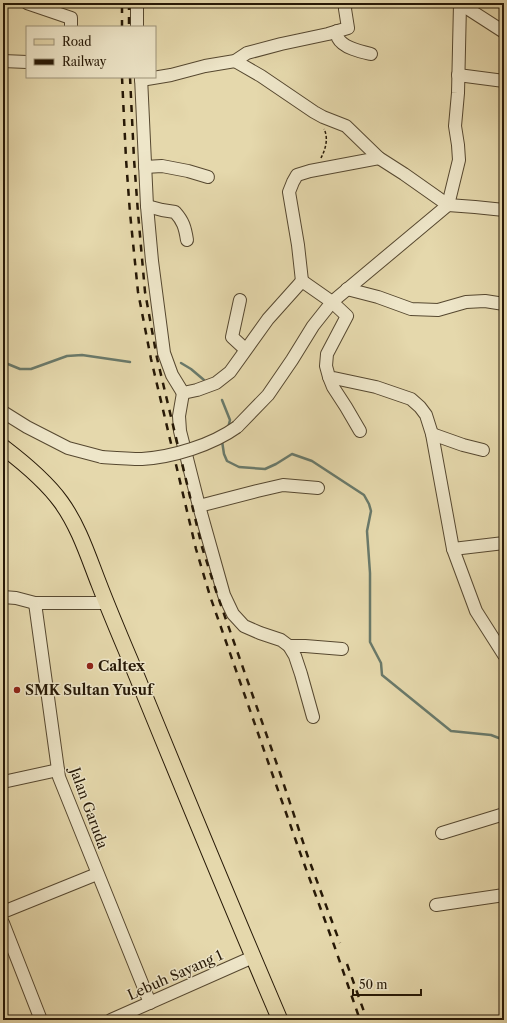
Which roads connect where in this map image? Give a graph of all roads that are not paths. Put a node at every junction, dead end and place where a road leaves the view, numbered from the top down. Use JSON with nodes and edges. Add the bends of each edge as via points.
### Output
{"nodes":[{"id":1,"x":27,"y":3,"type":"edge"},
{"id":2,"x":137,"y":3,"type":"edge"},
{"id":3,"x":346,"y":3,"type":"edge"},
{"id":4,"x":460,"y":3,"type":"edge"},
{"id":5,"x":71,"y":26,"type":"edge"},
{"id":6,"x":137,"y":26,"type":"edge"},
{"id":7,"x":337,"y":31,"type":"junction"},
{"id":8,"x":504,"y":32,"type":"edge"},
{"id":9,"x":371,"y":54,"type":"dead end"},
{"id":10,"x":3,"y":61,"type":"edge"},
{"id":11,"x":235,"y":61,"type":"junction"},
{"id":12,"x":26,"y":62,"type":"edge"},
{"id":13,"x":458,"y":75,"type":"junction"},
{"id":14,"x":156,"y":77,"type":"edge"},
{"id":15,"x":141,"y":79,"type":"edge"},
{"id":16,"x":504,"y":81,"type":"edge"},
{"id":17,"x":379,"y":158,"type":"junction"},
{"id":18,"x":145,"y":167,"type":"junction"},
{"id":19,"x":208,"y":177,"type":"dead end"},
{"id":20,"x":448,"y":205,"type":"junction"},
{"id":21,"x":147,"y":206,"type":"junction"},
{"id":22,"x":504,"y":210,"type":"edge"},
{"id":23,"x":187,"y":240,"type":"dead end"},
{"id":24,"x":302,"y":281,"type":"junction"},
{"id":25,"x":346,"y":289,"type":"junction"},
{"id":26,"x":240,"y":300,"type":"dead end"},
{"id":27,"x":332,"y":302,"type":"junction"},
{"id":28,"x":504,"y":304,"type":"edge"},
{"id":29,"x":245,"y":349,"type":"junction"},
{"id":30,"x":329,"y":377,"type":"junction"},
{"id":31,"x":183,"y":393,"type":"junction"},
{"id":32,"x":3,"y":412,"type":"edge"},
{"id":33,"x":360,"y":431,"type":"dead end"},
{"id":34,"x":432,"y":434,"type":"junction"},
{"id":35,"x":3,"y":447,"type":"edge"},
{"id":36,"x":483,"y":450,"type":"dead end"},
{"id":37,"x":318,"y":488,"type":"dead end"},
{"id":38,"x":199,"y":506,"type":"junction"},
{"id":39,"x":504,"y":543,"type":"edge"},
{"id":40,"x":453,"y":548,"type":"junction"},
{"id":41,"x":3,"y":597,"type":"edge"},
{"id":42,"x":106,"y":602,"type":"junction"},
{"id":43,"x":35,"y":603,"type":"junction"},
{"id":44,"x":498,"y":635,"type":"edge"},
{"id":45,"x":289,"y":646,"type":"junction"},
{"id":46,"x":342,"y":649,"type":"dead end"},
{"id":47,"x":504,"y":655,"type":"edge"},
{"id":48,"x":313,"y":717,"type":"dead end"},
{"id":49,"x":58,"y":770,"type":"junction"},
{"id":50,"x":3,"y":782,"type":"edge"},
{"id":51,"x":504,"y":814,"type":"edge"},
{"id":52,"x":442,"y":833,"type":"dead end"},
{"id":53,"x":97,"y":874,"type":"junction"},
{"id":54,"x":504,"y":895,"type":"edge"},
{"id":55,"x":436,"y":905,"type":"dead end"},
{"id":56,"x":3,"y":912,"type":"edge"},
{"id":57,"x":3,"y":923,"type":"edge"},
{"id":58,"x":252,"y":957,"type":"junction"},
{"id":59,"x":150,"y":1002,"type":"junction"},
{"id":60,"x":41,"y":1020,"type":"edge"},
{"id":61,"x":111,"y":1020,"type":"edge"},
{"id":62,"x":280,"y":1020,"type":"edge"}],
"edges":[{"from":1,"to":5,"type":"street","via":[[71,18]]},
{"from":2,"to":6,"type":"street"},
{"from":3,"to":7,"type":"street","via":[[348,28]]},
{"from":4,"to":8,"type":"street"},
{"from":4,"to":13,"type":"street"},
{"from":7,"to":9,"type":"street","via":[[337,38],[343,44]]},
{"from":7,"to":11,"type":"street","via":[[247,53]]},
{"from":10,"to":12,"type":"street"},
{"from":11,"to":14,"type":"street"},
{"from":11,"to":17,"type":"street","via":[[314,112],[346,126]]},
{"from":13,"to":16,"type":"street"},
{"from":13,"to":20,"type":"street","via":[[454,126],[458,160]]},
{"from":15,"to":18,"type":"street"},
{"from":17,"to":20,"type":"street"},
{"from":17,"to":24,"type":"street","via":[[297,175],[289,192]]},
{"from":18,"to":19,"type":"street","via":[[162,166]]},
{"from":18,"to":21,"type":"street"},
{"from":20,"to":22,"type":"street"},
{"from":20,"to":25,"type":"street"},
{"from":21,"to":23,"type":"street","via":[[175,212],[185,228]]},
{"from":21,"to":31,"type":"street","via":[[164,353],[172,376]]},
{"from":24,"to":27,"type":"street"},
{"from":24,"to":29,"type":"street"},
{"from":25,"to":27,"type":"street"},
{"from":25,"to":28,"type":"street","via":[[411,309],[438,310],[479,301]]},
{"from":26,"to":29,"type":"street","via":[[232,337]]},
{"from":27,"to":30,"type":"street","via":[[347,316],[327,354],[326,366]]},
{"from":27,"to":32,"type":"street","bridge":true,"via":[[313,326],[268,395],[237,427],[228,434],[176,454],[142,458],[102,457],[68,448]]},
{"from":29,"to":31,"type":"street","via":[[230,372],[216,382]]},
{"from":30,"to":33,"type":"street"},
{"from":30,"to":34,"type":"street","via":[[411,398],[426,415]]},
{"from":31,"to":38,"type":"street","via":[[179,416],[180,431]]},
{"from":34,"to":36,"type":"street"},
{"from":34,"to":40,"type":"street"},
{"from":35,"to":42,"type":"main road","via":[[26,465],[61,502],[75,524]]},
{"from":37,"to":38,"type":"street","via":[[282,485]]},
{"from":38,"to":45,"type":"street","via":[[224,595],[233,614],[244,626],[281,640]]},
{"from":39,"to":40,"type":"street"},
{"from":40,"to":44,"type":"street","via":[[476,610]]},
{"from":41,"to":43,"type":"street"},
{"from":42,"to":43,"type":"street"},
{"from":42,"to":58,"type":"main road"},
{"from":43,"to":49,"type":"street","name":"Jalan Garuda"},
{"from":44,"to":47,"type":"street"},
{"from":45,"to":46,"type":"street"},
{"from":45,"to":48,"type":"street","via":[[295,656]]},
{"from":49,"to":50,"type":"street"},
{"from":49,"to":53,"type":"street","name":"Jalan Garuda"},
{"from":51,"to":52,"type":"street"},
{"from":53,"to":56,"type":"street"},
{"from":53,"to":59,"type":"street","name":"Jalan Garuda"},
{"from":54,"to":55,"type":"street"},
{"from":57,"to":60,"type":"street"},
{"from":58,"to":59,"type":"street","name":"Lebuh Sayang 1"},
{"from":58,"to":62,"type":"main road"},
{"from":59,"to":61,"type":"street","name":"Lebuh Sayang 1"}]}
